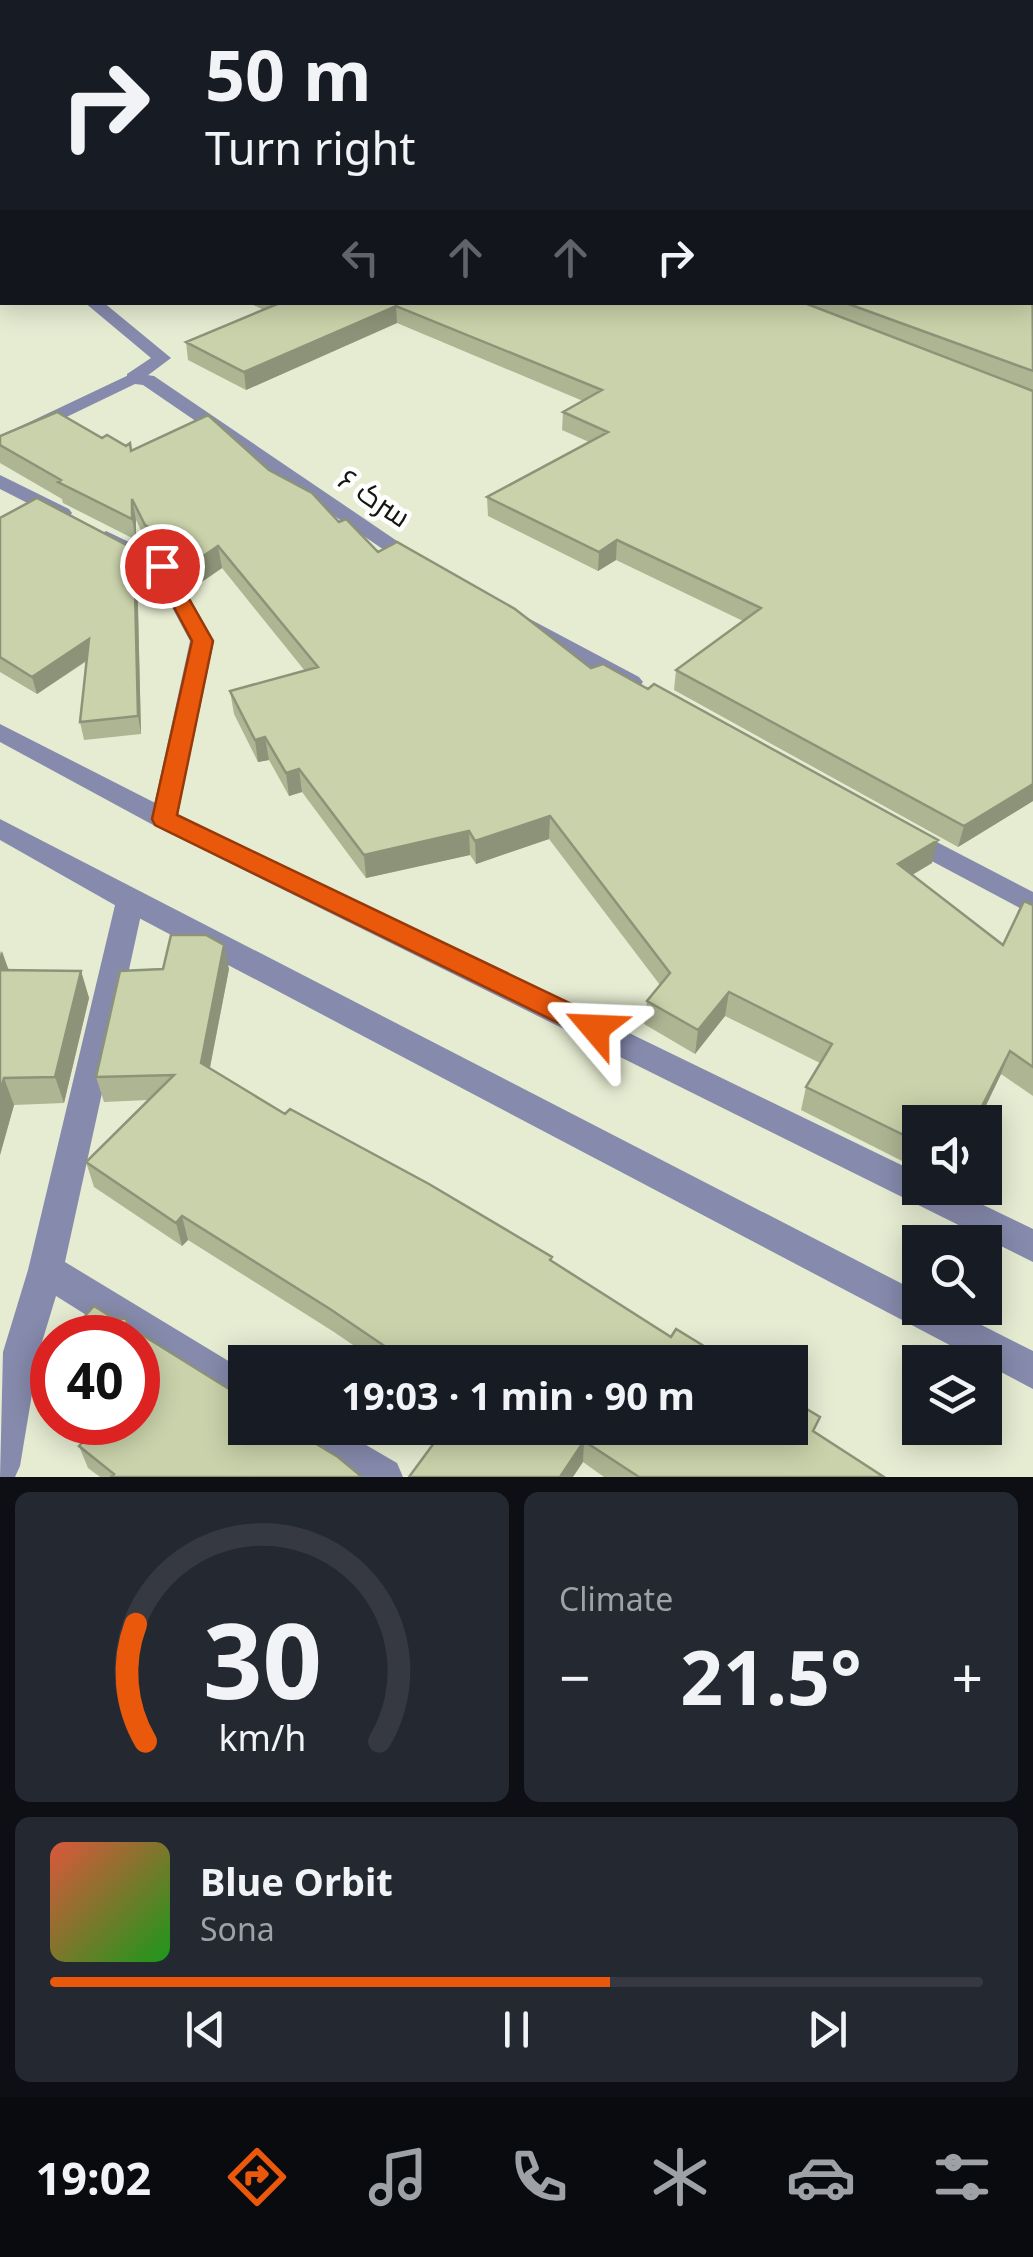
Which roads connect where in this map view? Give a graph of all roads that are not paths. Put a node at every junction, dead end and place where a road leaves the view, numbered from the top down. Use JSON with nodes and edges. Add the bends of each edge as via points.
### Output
{"nodes":[{"id":1,"x":96,"y":305,"type":"edge"},
{"id":2,"x":133,"y":378,"type":"junction"},
{"id":3,"x":0,"y":443,"type":"edge"},
{"id":4,"x":0,"y":481,"type":"edge"},
{"id":5,"x":440,"y":576,"type":"edge"},
{"id":6,"x":510,"y":615,"type":"edge"},
{"id":7,"x":650,"y":692,"type":"edge"},
{"id":8,"x":0,"y":732,"type":"edge"},
{"id":9,"x":876,"y":818,"type":"edge"},
{"id":10,"x":164,"y":819,"type":"junction"},
{"id":11,"x":0,"y":828,"type":"edge"},
{"id":12,"x":130,"y":901,"type":"junction"},
{"id":13,"x":1033,"y":906,"type":"edge"},
{"id":14,"x":1033,"y":1246,"type":"edge"},
{"id":15,"x":46,"y":1270,"type":"junction"},
{"id":16,"x":10,"y":1350,"type":"edge"},
{"id":17,"x":1033,"y":1371,"type":"edge"},
{"id":18,"x":228,"y":1382,"type":"edge"},
{"id":19,"x":330,"y":1445,"type":"edge"},
{"id":20,"x":0,"y":1466,"type":"edge"},
{"id":21,"x":383,"y":1477,"type":"edge"}],
"edges":[{"from":1,"to":2,"type":"street","via":[[162,358]]},
{"from":2,"to":3,"type":"street"},
{"from":2,"to":5,"type":"street","name":"سرک ۶","via":[[148,380]]},
{"from":4,"to":10,"type":"street","via":[[162,566],[202,641]]},
{"from":6,"to":7,"type":"street"},
{"from":8,"to":10,"type":"street"},
{"from":9,"to":13,"type":"street"},
{"from":10,"to":14,"type":"street"},
{"from":11,"to":12,"type":"street"},
{"from":12,"to":15,"type":"street"},
{"from":12,"to":17,"type":"street"},
{"from":15,"to":16,"type":"street"},
{"from":15,"to":18,"type":"street"},
{"from":16,"to":20,"type":"street"},
{"from":19,"to":21,"type":"street"}]}
